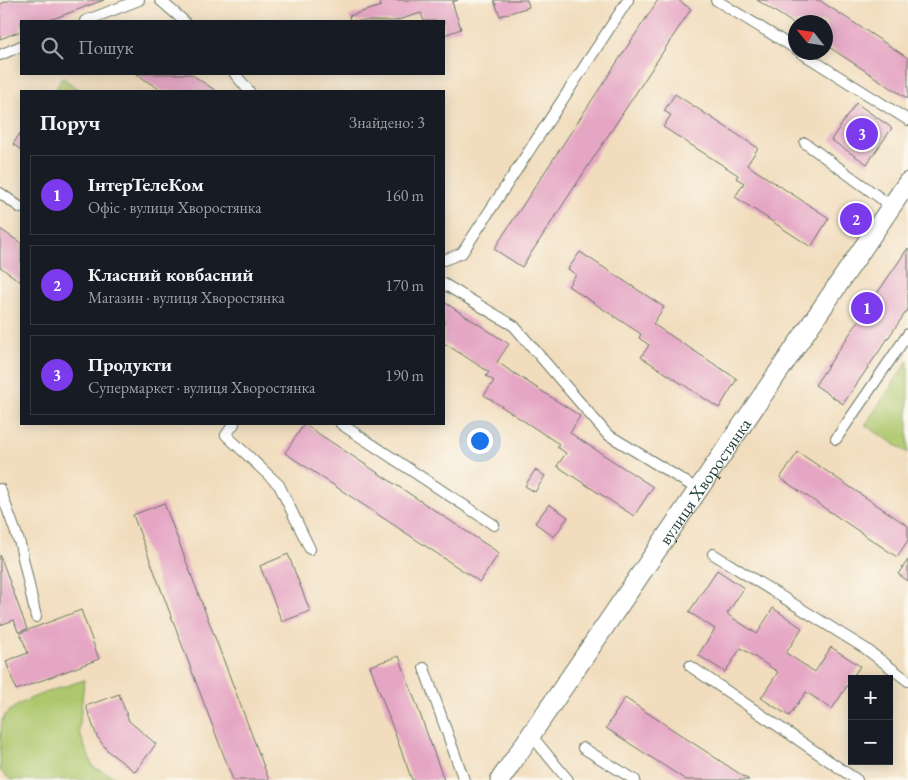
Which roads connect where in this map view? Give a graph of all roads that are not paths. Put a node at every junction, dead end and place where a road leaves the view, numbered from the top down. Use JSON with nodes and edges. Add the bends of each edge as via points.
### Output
{"nodes":[{"id":1,"x":139,"y":0,"type":"edge"},
{"id":2,"x":160,"y":0,"type":"edge"},
{"id":3,"x":628,"y":0,"type":"edge"},
{"id":4,"x":716,"y":0,"type":"edge"},
{"id":5,"x":88,"y":20,"type":"edge"},
{"id":6,"x":183,"y":20,"type":"edge"},
{"id":7,"x":788,"y":44,"type":"edge"},
{"id":8,"x":20,"y":46,"type":"edge"},
{"id":9,"x":0,"y":55,"type":"edge"},
{"id":10,"x":813,"y":60,"type":"edge"},
{"id":11,"x":236,"y":75,"type":"edge"},
{"id":12,"x":247,"y":90,"type":"edge"},
{"id":13,"x":908,"y":120,"type":"edge"},
{"id":14,"x":805,"y":143,"type":"dead end"},
{"id":15,"x":0,"y":193,"type":"edge"},
{"id":16,"x":902,"y":196,"type":"edge"},
{"id":17,"x":20,"y":207,"type":"edge"},
{"id":18,"x":445,"y":260,"type":"edge"},
{"id":19,"x":445,"y":285,"type":"edge"},
{"id":20,"x":908,"y":334,"type":"edge"},
{"id":21,"x":233,"y":425,"type":"edge"},
{"id":22,"x":343,"y":425,"type":"edge"},
{"id":23,"x":836,"y":439,"type":"dead end"},
{"id":24,"x":0,"y":489,"type":"edge"},
{"id":25,"x":698,"y":490,"type":"junction"},
{"id":26,"x":494,"y":525,"type":"dead end"},
{"id":27,"x":310,"y":549,"type":"dead end"},
{"id":28,"x":713,"y":554,"type":"dead end"},
{"id":29,"x":36,"y":617,"type":"dead end"},
{"id":30,"x":690,"y":666,"type":"dead end"},
{"id":31,"x":424,"y":668,"type":"dead end"},
{"id":32,"x":908,"y":681,"type":"edge"},
{"id":33,"x":531,"y":735,"type":"junction"},
{"id":34,"x":583,"y":748,"type":"dead end"},
{"id":35,"x":464,"y":780,"type":"edge"},
{"id":36,"x":500,"y":780,"type":"edge"},
{"id":37,"x":568,"y":780,"type":"edge"},
{"id":38,"x":635,"y":780,"type":"edge"},
{"id":39,"x":857,"y":780,"type":"edge"}],
"edges":[{"from":1,"to":5,"type":"lane"},
{"from":2,"to":6,"type":"lane"},
{"from":3,"to":18,"type":"lane","via":[[462,253]]},
{"from":4,"to":7,"type":"lane"},
{"from":8,"to":9,"type":"lane"},
{"from":10,"to":13,"type":"lane"},
{"from":11,"to":12,"type":"lane"},
{"from":14,"to":16,"type":"lane"},
{"from":15,"to":17,"type":"lane"},
{"from":16,"to":25,"type":"street","name":"вулиця Хворостянка"},
{"from":19,"to":25,"type":"lane","via":[[514,326],[607,434]]},
{"from":20,"to":23,"type":"lane"},
{"from":21,"to":27,"type":"lane","via":[[226,435],[280,485]]},
{"from":22,"to":26,"type":"lane"},
{"from":24,"to":29,"type":"lane","via":[[20,544]]},
{"from":25,"to":33,"type":"street","name":"вулиця Хворостянка"},
{"from":28,"to":32,"type":"lane","via":[[866,649]]},
{"from":30,"to":39,"type":"lane"},
{"from":31,"to":35,"type":"lane"},
{"from":33,"to":36,"type":"street","name":"вулиця Хворостянка"},
{"from":33,"to":37,"type":"lane"},
{"from":34,"to":38,"type":"lane"}]}
